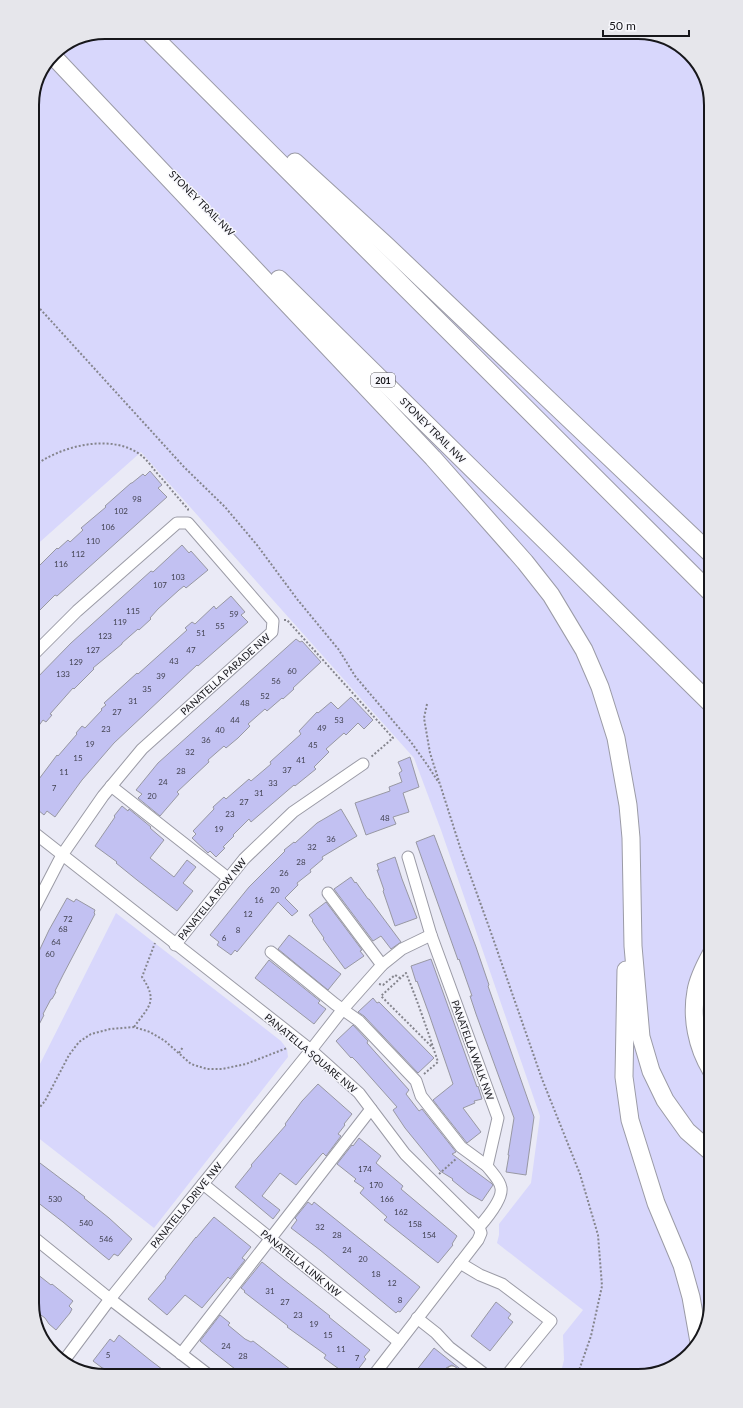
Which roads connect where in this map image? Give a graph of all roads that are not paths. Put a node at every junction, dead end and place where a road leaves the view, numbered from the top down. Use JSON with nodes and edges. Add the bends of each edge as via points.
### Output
{"nodes":[{"id":1,"x":157,"y":39,"type":"edge"},
{"id":2,"x":158,"y":39,"type":"edge"},
{"id":3,"x":58,"y":60,"type":"edge"},
{"id":4,"x":57,"y":61,"type":"edge"},
{"id":5,"x":704,"y":547,"type":"edge"},
{"id":6,"x":704,"y":586,"type":"edge"},
{"id":7,"x":39,"y":649,"type":"edge"},
{"id":8,"x":704,"y":697,"type":"edge"},
{"id":9,"x":363,"y":764,"type":"road end"},
{"id":10,"x":111,"y":786,"type":"junction"},
{"id":11,"x":39,"y":837,"type":"edge"},
{"id":12,"x":62,"y":855,"type":"junction"},
{"id":13,"x":408,"y":857,"type":"dead end"},
{"id":14,"x":228,"y":878,"type":"junction"},
{"id":15,"x":328,"y":893,"type":"dead end"},
{"id":16,"x":39,"y":899,"type":"edge"},
{"id":17,"x":431,"y":935,"type":"junction"},
{"id":18,"x":175,"y":945,"type":"junction"},
{"id":19,"x":633,"y":946,"type":"junction"},
{"id":20,"x":271,"y":952,"type":"dead end"},
{"id":21,"x":382,"y":965,"type":"junction"},
{"id":22,"x":704,"y":967,"type":"edge"},
{"id":23,"x":343,"y":1009,"type":"junction"},
{"id":24,"x":311,"y":1050,"type":"junction"},
{"id":25,"x":704,"y":1055,"type":"edge"},
{"id":26,"x":371,"y":1109,"type":"junction"},
{"id":27,"x":704,"y":1146,"type":"edge"},
{"id":28,"x":487,"y":1166,"type":"junction"},
{"id":29,"x":204,"y":1184,"type":"junction"},
{"id":30,"x":479,"y":1227,"type":"junction"},
{"id":31,"x":271,"y":1238,"type":"junction"},
{"id":32,"x":39,"y":1242,"type":"edge"},
{"id":33,"x":460,"y":1263,"type":"junction"},
{"id":34,"x":110,"y":1299,"type":"junction"},
{"id":35,"x":417,"y":1318,"type":"junction"},
{"id":36,"x":697,"y":1331,"type":"edge"},
{"id":37,"x":399,"y":1342,"type":"junction"},
{"id":38,"x":181,"y":1354,"type":"junction"},
{"id":39,"x":67,"y":1357,"type":"edge"},
{"id":40,"x":201,"y":1369,"type":"edge"},
{"id":41,"x":378,"y":1369,"type":"edge"},
{"id":42,"x":478,"y":1369,"type":"edge"},
{"id":43,"x":512,"y":1369,"type":"edge"}],
"edges":[{"from":1,"to":6,"type":"highway"},
{"from":2,"to":5,"type":"highway","via":[[386,245]]},
{"from":3,"to":8,"type":"highway","name":"STONEY TRAIL NW","number":"201"},
{"from":4,"to":19,"type":"highway","via":[[433,458],[551,595],[584,650],[600,687],[616,738],[631,838]]},
{"from":7,"to":10,"type":"street","name":"PANATELLA PARADE NW","via":[[77,611],[176,523],[188,523],[273,621],[272,632],[142,749]]},
{"from":9,"to":14,"type":"street","name":"PANATELLA ROW NW","via":[[294,812],[244,859]]},
{"from":10,"to":12,"type":"street","name":"PANATELLA PARADE NW"},
{"from":10,"to":14,"type":"street"},
{"from":11,"to":12,"type":"street","name":"PANATELLA SQUARE NW"},
{"from":12,"to":16,"type":"street","name":"PANATELLA PARADE NW"},
{"from":12,"to":18,"type":"street","name":"PANATELLA SQUARE NW"},
{"from":13,"to":17,"type":"street","name":"PANATELLA WALK NW"},
{"from":14,"to":18,"type":"street","name":"PANATELLA ROW NW"},
{"from":15,"to":21,"type":"street"},
{"from":17,"to":21,"type":"street","via":[[402,950]]},
{"from":17,"to":28,"type":"street","name":"PANATELLA WALK NW","via":[[498,1118]]},
{"from":18,"to":24,"type":"street","name":"PANATELLA SQUARE NW"},
{"from":19,"to":27,"type":"highway","via":[[641,1037],[651,1071],[666,1100],[687,1131]]},
{"from":19,"to":36,"type":"highway","via":[[626,955],[624,1020],[624,1077],[630,1120],[656,1203],[682,1265]]},
{"from":20,"to":23,"type":"street"},
{"from":21,"to":23,"type":"street"},
{"from":22,"to":25,"type":"highway","via":[[694,1005],[695,1026]]},
{"from":23,"to":24,"type":"street"},
{"from":23,"to":28,"type":"street","via":[[359,1021],[416,1081],[421,1096],[461,1148]]},
{"from":24,"to":26,"type":"street","name":"PANATELLA SQUARE NW","via":[[359,1093]]},
{"from":24,"to":29,"type":"street","name":"PANATELLA DRIVE NW"},
{"from":26,"to":30,"type":"street","name":"PANATELLA SQUARE NW","via":[[406,1154]]},
{"from":26,"to":31,"type":"street"},
{"from":28,"to":30,"type":"street","via":[[502,1189],[494,1208]]},
{"from":29,"to":31,"type":"street","name":"PANATELLA LINK NW"},
{"from":29,"to":34,"type":"street","name":"PANATELLA DRIVE NW"},
{"from":30,"to":33,"type":"street","via":[[481,1233],[478,1240]]},
{"from":31,"to":37,"type":"street","name":"PANATELLA LINK NW"},
{"from":31,"to":38,"type":"street"},
{"from":32,"to":34,"type":"street"},
{"from":33,"to":35,"type":"street"},
{"from":33,"to":43,"type":"street","via":[[502,1284],[551,1321]]},
{"from":34,"to":38,"type":"street"},
{"from":34,"to":39,"type":"street","name":"PANATELLA DRIVE NW"},
{"from":35,"to":37,"type":"street"},
{"from":35,"to":42,"type":"street","via":[[436,1333],[448,1347]]},
{"from":37,"to":41,"type":"street"},
{"from":38,"to":40,"type":"street"}]}
